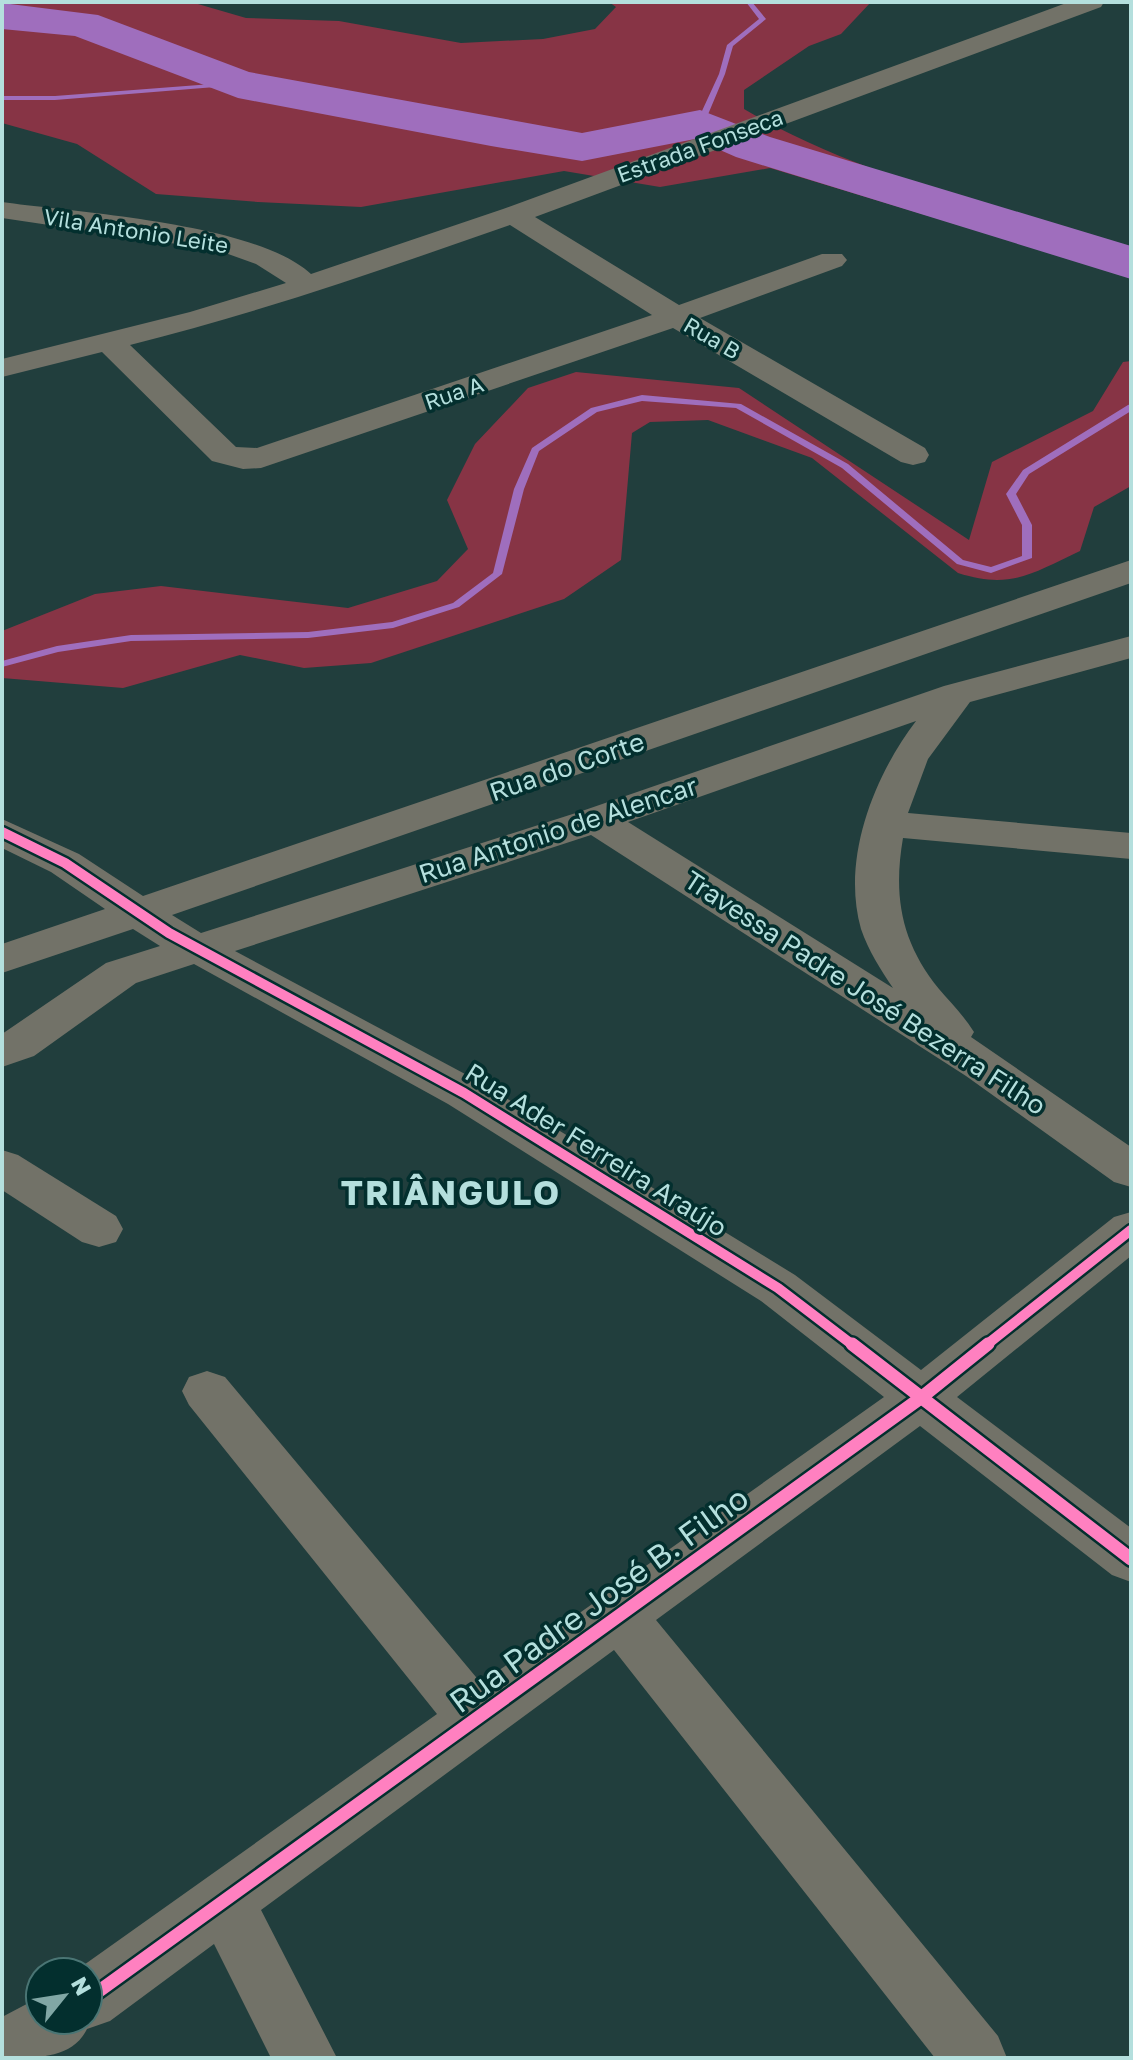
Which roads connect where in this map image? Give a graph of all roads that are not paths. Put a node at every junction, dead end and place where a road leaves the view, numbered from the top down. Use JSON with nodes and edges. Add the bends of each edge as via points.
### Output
{"nodes":[{"id":1,"x":1092,"y":2,"type":"edge"},
{"id":2,"x":2,"y":210,"type":"edge"},
{"id":3,"x":513,"y":215,"type":"junction"},
{"id":4,"x":832,"y":260,"type":"dead end"},
{"id":5,"x":306,"y":286,"type":"junction"},
{"id":6,"x":675,"y":316,"type":"junction"},
{"id":7,"x":110,"y":343,"type":"junction"},
{"id":8,"x":2,"y":357,"type":"edge"},
{"id":9,"x":38,"y":357,"type":"junction"},
{"id":10,"x":2,"y":368,"type":"edge"},
{"id":11,"x":913,"y":455,"type":"dead end"},
{"id":12,"x":1131,"y":571,"type":"edge"},
{"id":13,"x":1131,"y":647,"type":"edge"},
{"id":14,"x":957,"y":694,"type":"junction"},
{"id":15,"x":596,"y":820,"type":"junction"},
{"id":16,"x":888,"y":824,"type":"junction"},
{"id":17,"x":2,"y":832,"type":"edge"},
{"id":18,"x":1131,"y":846,"type":"edge"},
{"id":19,"x":141,"y":913,"type":"junction"},
{"id":20,"x":198,"y":948,"type":"junction"},
{"id":21,"x":2,"y":959,"type":"edge"},
{"id":22,"x":2,"y":1052,"type":"edge"},
{"id":23,"x":982,"y":1065,"type":"junction"},
{"id":24,"x":2,"y":1167,"type":"edge"},
{"id":25,"x":1131,"y":1170,"type":"edge"},
{"id":26,"x":99,"y":1229,"type":"dead end"},
{"id":27,"x":1131,"y":1230,"type":"edge"},
{"id":28,"x":207,"y":1391,"type":"dead end"},
{"id":29,"x":922,"y":1397,"type":"junction"},
{"id":30,"x":1131,"y":1559,"type":"edge"},
{"id":31,"x":621,"y":1617,"type":"junction"},
{"id":32,"x":477,"y":1720,"type":"junction"},
{"id":33,"x":224,"y":1900,"type":"junction"},
{"id":34,"x":104,"y":1987,"type":"edge"},
{"id":35,"x":30,"y":2036,"type":"edge"},
{"id":36,"x":2,"y":2052,"type":"edge"},
{"id":37,"x":305,"y":2058,"type":"edge"},
{"id":38,"x":975,"y":2058,"type":"edge"}],
"edges":[{"from":1,"to":3,"type":"street","name":"Estrada Fonseca"},
{"from":2,"to":5,"type":"street","name":"Vila Antonio Leite","via":[[219,242],[289,268]]},
{"from":3,"to":5,"type":"street","name":"Estrada Fonseca"},
{"from":3,"to":6,"type":"street","name":"Rua B"},
{"from":4,"to":6,"type":"street","name":"Rua A"},
{"from":5,"to":7,"type":"street","name":"Estrada Fonseca"},
{"from":6,"to":7,"type":"street","name":"Rua A","via":[[290,450],[243,459],[224,454],[209,442]]},
{"from":6,"to":11,"type":"street","name":"Rua B"},
{"from":7,"to":9,"type":"street","name":"Estrada Fonseca"},
{"from":8,"to":9,"type":"street"},
{"from":9,"to":10,"type":"street"},
{"from":12,"to":19,"type":"street","name":"Rua do Corte"},
{"from":13,"to":14,"type":"street","name":"Rua Antonio de Alencar"},
{"from":14,"to":15,"type":"street","name":"Rua Antonio de Alencar"},
{"from":14,"to":16,"type":"street","via":[[903,769]]},
{"from":15,"to":20,"type":"street","name":"Rua Antonio de Alencar"},
{"from":15,"to":23,"type":"street","name":"Travessa Padre José Bezerra Filho"},
{"from":16,"to":18,"type":"street"},
{"from":16,"to":23,"type":"street","via":[[876,903],[882,929],[929,1007]]},
{"from":17,"to":19,"type":"street","name":"Rua Ader Ferreira Araújo","via":[[65,863]]},
{"from":19,"to":20,"type":"street","name":"Rua Ader Ferreira Araújo"},
{"from":19,"to":21,"type":"street","name":"Rua do Corte"},
{"from":20,"to":22,"type":"street","name":"Rua Antonio de Alencar","via":[[121,973]]},
{"from":20,"to":29,"type":"street","name":"Rua Ader Ferreira Araújo","via":[[464,1093],[605,1179],[778,1288]]},
{"from":23,"to":25,"type":"street","name":"Travessa Padre José Bezerra Filho"},
{"from":24,"to":26,"type":"street"},
{"from":27,"to":29,"type":"street","name":"Rua Padre José B. Filho"},
{"from":28,"to":32,"type":"street"},
{"from":29,"to":30,"type":"street","name":"Rua Ader Ferreira Araújo"},
{"from":29,"to":31,"type":"street","name":"Rua Padre José B. Filho"},
{"from":31,"to":32,"type":"street","name":"Rua Padre José B. Filho"},
{"from":31,"to":38,"type":"street"},
{"from":32,"to":33,"type":"street","name":"Rua Padre José B. Filho"},
{"from":33,"to":34,"type":"street","name":"Rua Padre José B. Filho"},
{"from":33,"to":37,"type":"street"},
{"from":35,"to":36,"type":"street"}]}
